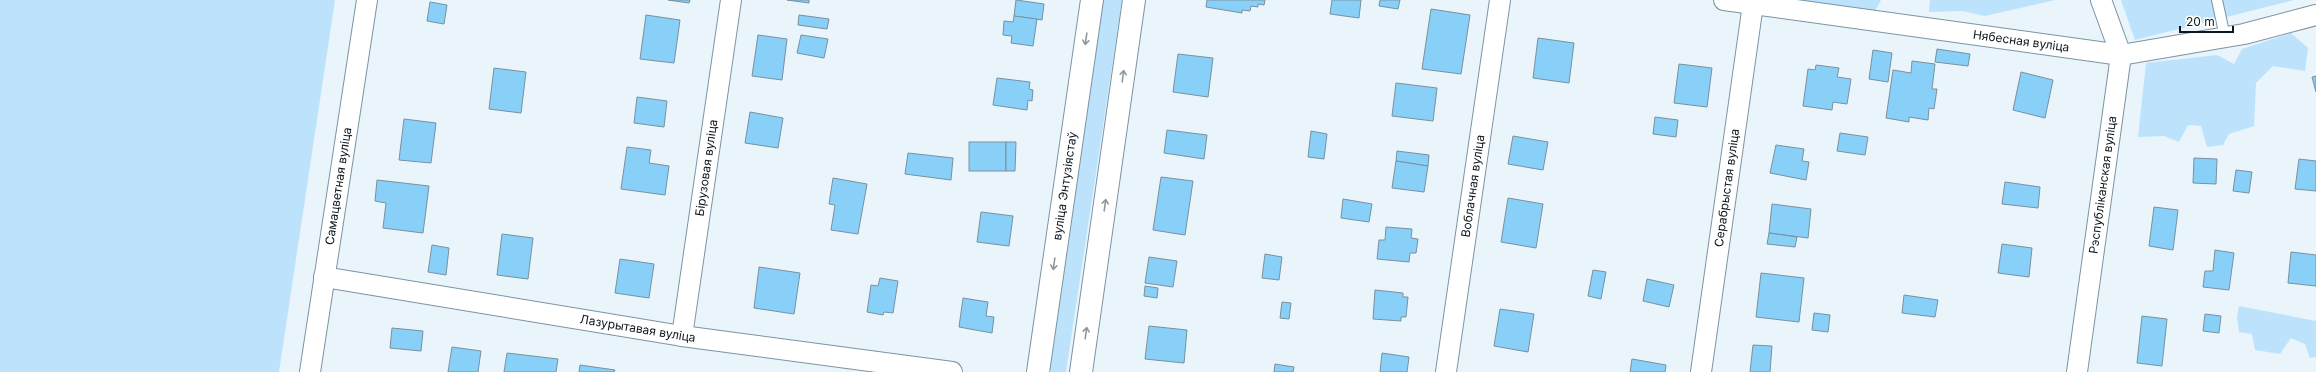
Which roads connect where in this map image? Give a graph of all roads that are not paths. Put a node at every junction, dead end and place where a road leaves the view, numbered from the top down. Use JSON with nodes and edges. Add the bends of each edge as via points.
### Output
{"nodes":[{"id":1,"x":367,"y":0,"type":"edge"},
{"id":2,"x":731,"y":0,"type":"edge"},
{"id":3,"x":1092,"y":0,"type":"edge"},
{"id":4,"x":1134,"y":0,"type":"edge"},
{"id":5,"x":1500,"y":0,"type":"edge"},
{"id":6,"x":1724,"y":0,"type":"edge"},
{"id":7,"x":2101,"y":0,"type":"edge"},
{"id":8,"x":2217,"y":0,"type":"edge"},
{"id":9,"x":1753,"y":4,"type":"junction"},
{"id":10,"x":2316,"y":15,"type":"edge"},
{"id":11,"x":2225,"y":37,"type":"junction"},
{"id":12,"x":2121,"y":54,"type":"junction"},
{"id":13,"x":324,"y":277,"type":"junction"},
{"id":14,"x":682,"y":336,"type":"junction"},
{"id":15,"x":310,"y":372,"type":"edge"},
{"id":16,"x":952,"y":372,"type":"edge"},
{"id":17,"x":1038,"y":372,"type":"edge"},
{"id":18,"x":1081,"y":372,"type":"edge"},
{"id":19,"x":1446,"y":372,"type":"edge"},
{"id":20,"x":1701,"y":372,"type":"edge"},
{"id":21,"x":2077,"y":372,"type":"edge"}],
"edges":[{"from":1,"to":13,"type":"street","name":"Самацветная вуліца"},
{"from":2,"to":14,"type":"street","name":"Бірузовая вуліца"},
{"from":3,"to":17,"type":"street","name":"вуліца Энтузіястаў","one_way":true},
{"from":18,"to":4,"type":"street","one_way":true},
{"from":5,"to":19,"type":"street","name":"Воблачная вуліца"},
{"from":6,"to":9,"type":"street","name":"Нябесная вуліца"},
{"from":7,"to":12,"type":"street","name":"Рэспубліканская вуліца"},
{"from":8,"to":11,"type":"lane"},
{"from":9,"to":12,"type":"street","name":"Нябесная вуліца"},
{"from":9,"to":20,"type":"street","name":"Серабрыстая вуліца"},
{"from":10,"to":11,"type":"street","name":"Нябесная вуліца"},
{"from":11,"to":12,"type":"street","name":"Нябесная вуліца"},
{"from":12,"to":21,"type":"street","name":"Рэспубліканская вуліца"},
{"from":13,"to":14,"type":"street","name":"Лазурытавая вуліца"},
{"from":13,"to":15,"type":"street","name":"Самацветная вуліца"},
{"from":14,"to":16,"type":"street","name":"Лазурытавая вуліца"}]}
